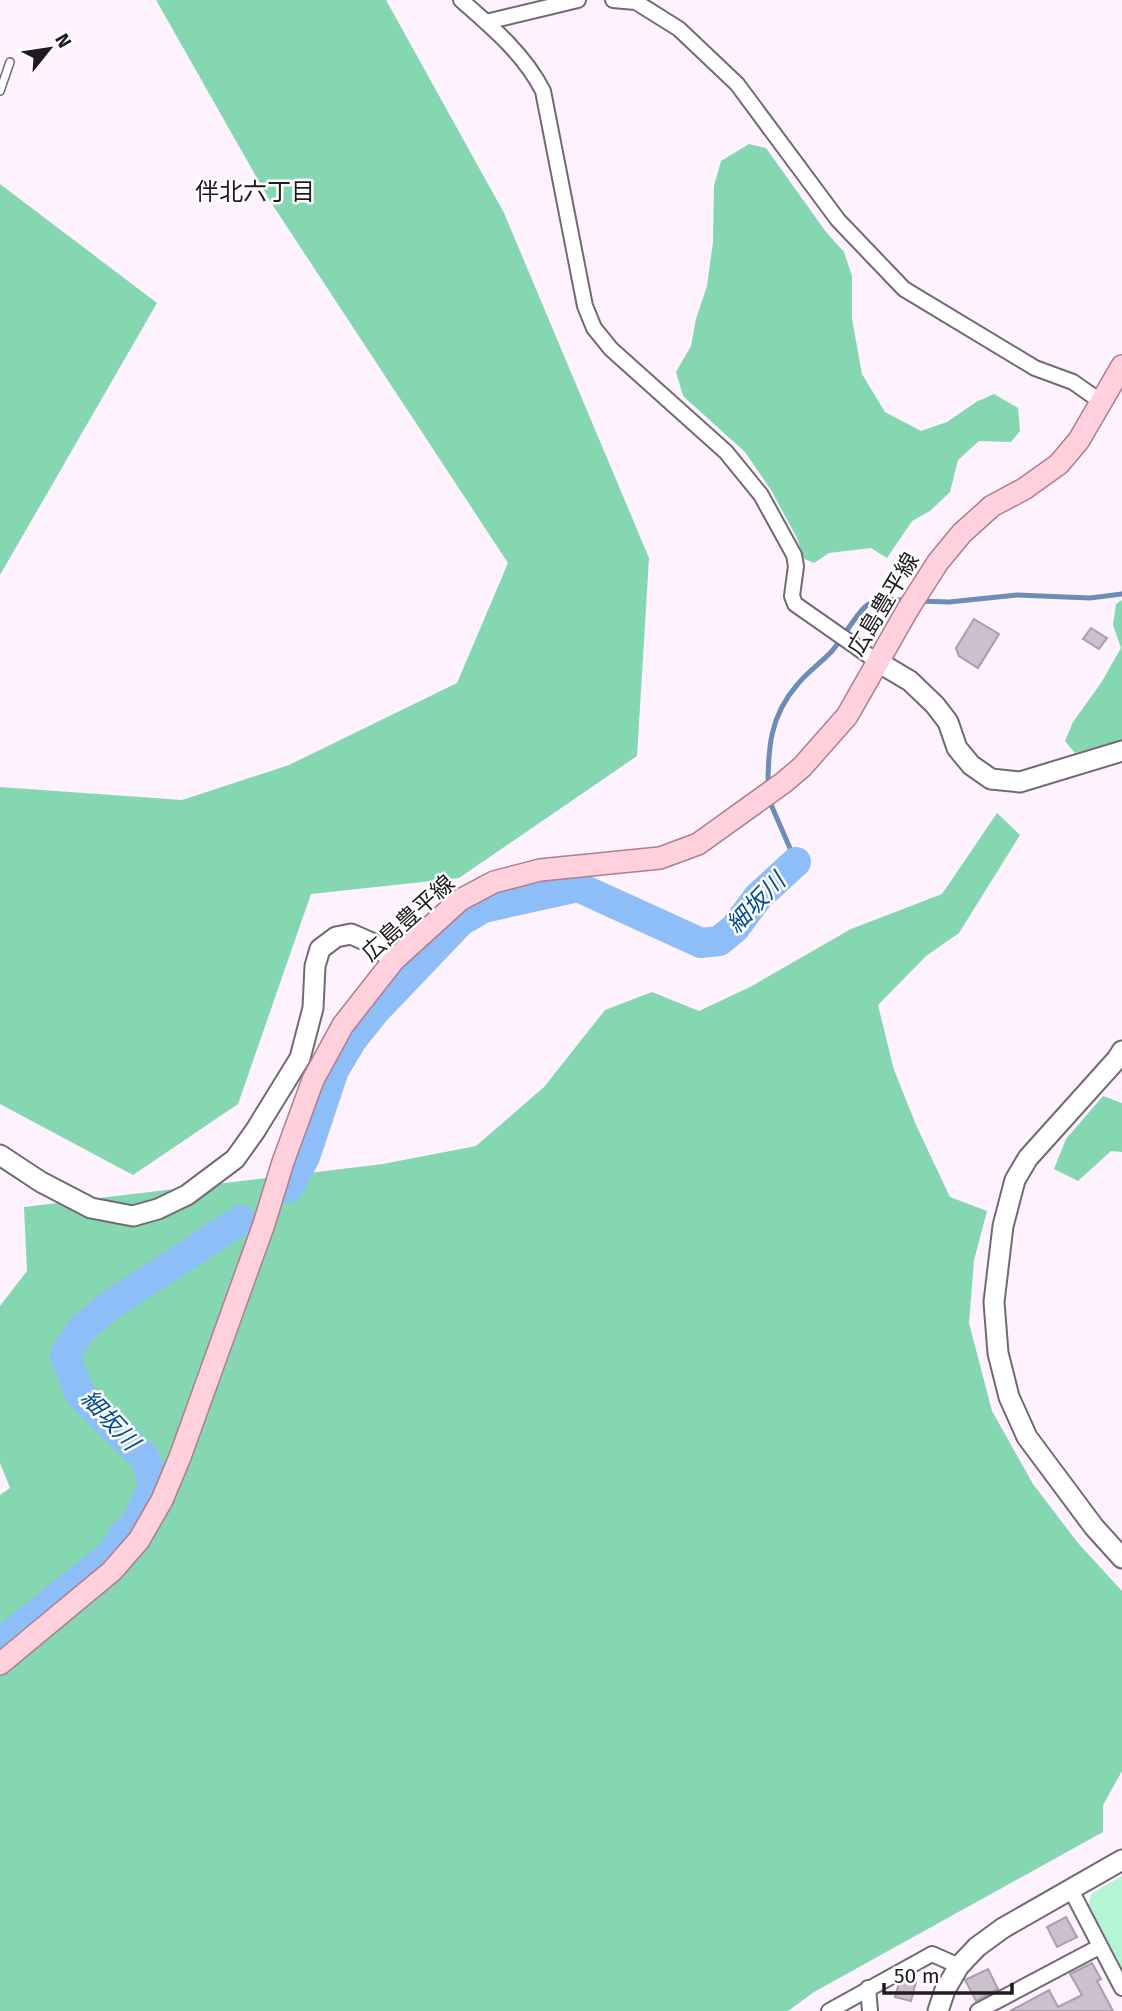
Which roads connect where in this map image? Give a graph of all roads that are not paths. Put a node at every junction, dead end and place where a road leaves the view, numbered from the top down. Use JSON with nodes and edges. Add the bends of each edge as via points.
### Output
{"nodes":[{"id":1,"x":461,"y":0,"type":"edge"},
{"id":2,"x":578,"y":0,"type":"edge"},
{"id":3,"x":613,"y":0,"type":"edge"},
{"id":4,"x":486,"y":22,"type":"junction"},
{"id":5,"x":10,"y":62,"type":"dead end"},
{"id":6,"x":0,"y":91,"type":"edge"},
{"id":7,"x":1122,"y":366,"type":"edge"},
{"id":8,"x":1100,"y":401,"type":"junction"},
{"id":9,"x":878,"y":662,"type":"junction"},
{"id":10,"x":1122,"y":751,"type":"edge"},
{"id":11,"x":394,"y":960,"type":"junction"},
{"id":12,"x":1122,"y":1051,"type":"edge"},
{"id":13,"x":0,"y":1155,"type":"edge"},
{"id":14,"x":1122,"y":1558,"type":"edge"},
{"id":15,"x":0,"y":1664,"type":"edge"},
{"id":16,"x":1122,"y":1860,"type":"edge"},
{"id":17,"x":1071,"y":1890,"type":"junction"},
{"id":18,"x":1099,"y":1947,"type":"junction"},
{"id":19,"x":959,"y":1966,"type":"junction"},
{"id":20,"x":868,"y":1988,"type":"junction"},
{"id":21,"x":1122,"y":1988,"type":"edge"},
{"id":22,"x":829,"y":2011,"type":"edge"},
{"id":23,"x":870,"y":2011,"type":"edge"},
{"id":24,"x":939,"y":2011,"type":"edge"},
{"id":25,"x":978,"y":2011,"type":"edge"}],
"edges":[{"from":1,"to":4,"type":"street"},
{"from":2,"to":4,"type":"street"},
{"from":3,"to":8,"type":"street","via":[[636,2],[679,29],[737,83],[838,220],[904,289],[1035,368],[1073,382]]},
{"from":4,"to":9,"type":"street","via":[[534,73],[543,91],[585,306],[594,328],[611,349],[726,452],[761,495],[794,555],[795,604]]},
{"from":5,"to":6,"type":"lane"},
{"from":7,"to":8,"type":"main road","name":"広島豊平線"},
{"from":8,"to":9,"type":"main road","name":"広島豊平線","via":[[1079,440],[1059,464],[992,506],[962,533],[921,588]]},
{"from":9,"to":10,"type":"street","via":[[910,681],[935,705],[948,722],[957,748],[991,779],[1020,782]]},
{"from":9,"to":11,"type":"main road","name":"広島豊平線","via":[[847,716],[802,767],[698,844],[660,858],[540,870],[494,882],[460,900]]},
{"from":11,"to":13,"type":"street","via":[[352,934],[336,937],[320,949],[313,1007],[300,1058],[235,1159],[187,1195],[133,1216],[91,1208]]},
{"from":11,"to":15,"type":"main road","name":"広島豊平線","via":[[343,1025],[313,1080],[162,1500],[139,1540],[112,1571]]},
{"from":12,"to":14,"type":"street","via":[[1028,1158],[1015,1180],[1003,1226],[994,1302],[998,1353],[1009,1397],[1027,1437]]},
{"from":16,"to":17,"type":"street"},
{"from":17,"to":18,"type":"street"},
{"from":17,"to":19,"type":"street","via":[[1003,1928]]},
{"from":18,"to":21,"type":"street"},
{"from":18,"to":25,"type":"street"},
{"from":19,"to":20,"type":"street","via":[[932,1954]]},
{"from":19,"to":24,"type":"street"},
{"from":20,"to":22,"type":"street"},
{"from":20,"to":23,"type":"street"}]}
